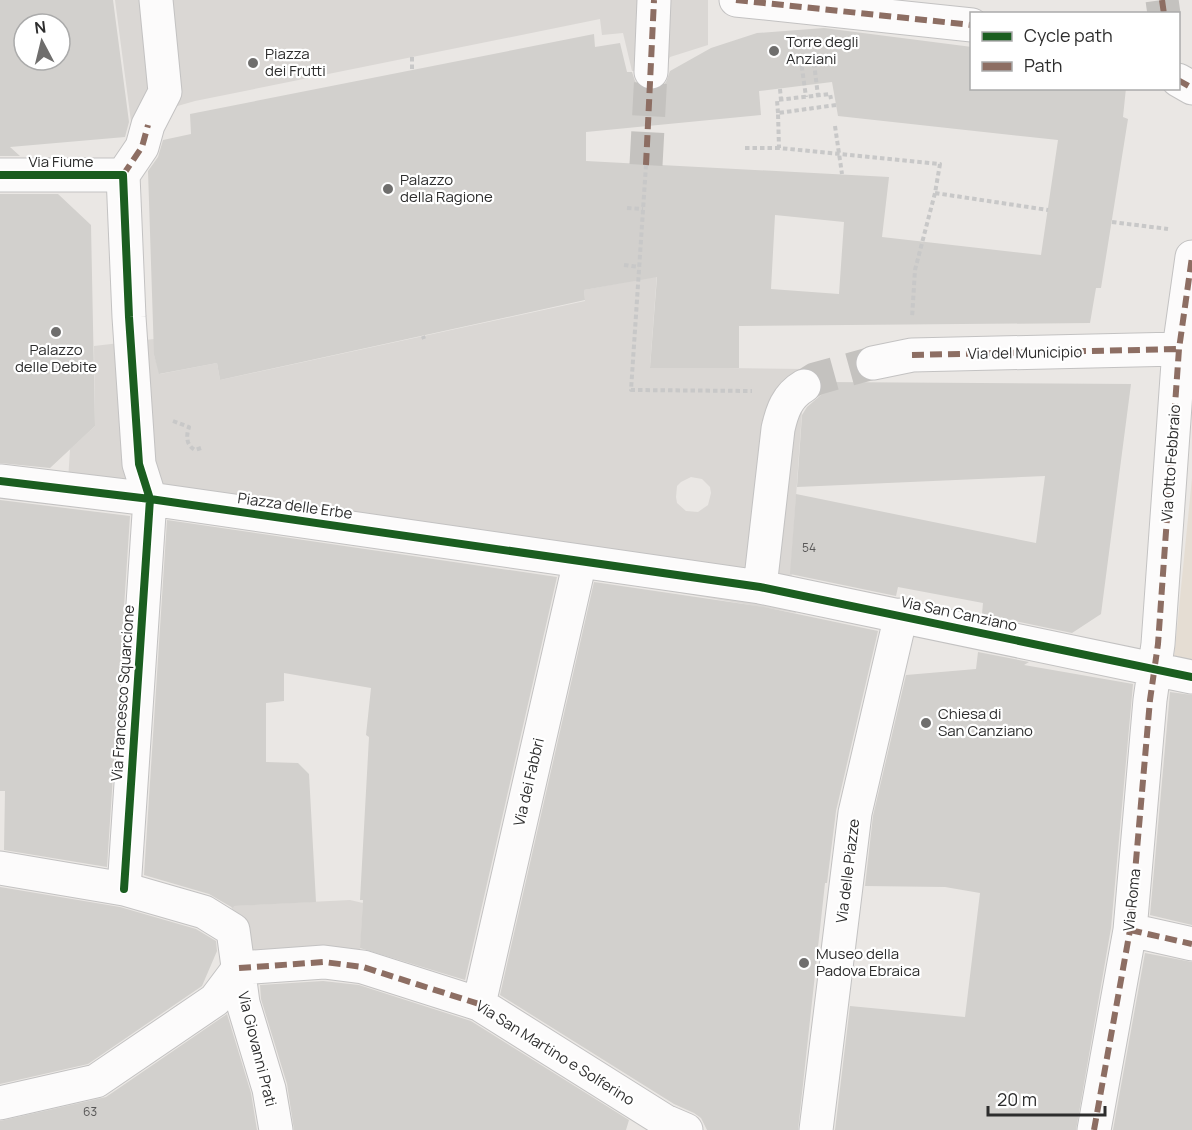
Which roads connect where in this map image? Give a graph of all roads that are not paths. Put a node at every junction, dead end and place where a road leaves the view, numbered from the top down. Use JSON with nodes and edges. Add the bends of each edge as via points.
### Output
{"nodes":[{"id":1,"x":156,"y":0,"type":"edge"},
{"id":2,"x":654,"y":0,"type":"edge"},
{"id":3,"x":736,"y":0,"type":"edge"},
{"id":4,"x":970,"y":25,"type":"edge"},
{"id":5,"x":651,"y":72,"type":"tunnel mouth"},
{"id":6,"x":0,"y":175,"type":"edge"},
{"id":7,"x":123,"y":175,"type":"junction"},
{"id":8,"x":1192,"y":257,"type":"edge"},
{"id":9,"x":1179,"y":349,"type":"junction"},
{"id":10,"x":873,"y":363,"type":"tunnel mouth"},
{"id":11,"x":799,"y":388,"type":"tunnel mouth"},
{"id":12,"x":0,"y":481,"type":"edge"},
{"id":13,"x":150,"y":499,"type":"junction"},
{"id":14,"x":580,"y":561,"type":"junction"},
{"id":15,"x":760,"y":587,"type":"junction"},
{"id":16,"x":901,"y":615,"type":"junction"},
{"id":17,"x":1153,"y":669,"type":"junction"},
{"id":18,"x":1192,"y":677,"type":"edge"},
{"id":19,"x":0,"y":868,"type":"edge"},
{"id":20,"x":124,"y":889,"type":"junction"},
{"id":21,"x":1130,"y":930,"type":"junction"},
{"id":22,"x":1192,"y":944,"type":"edge"},
{"id":23,"x":239,"y":968,"type":"junction"},
{"id":24,"x":479,"y":1004,"type":"junction"},
{"id":25,"x":0,"y":1103,"type":"edge"},
{"id":26,"x":671,"y":1127,"type":"edge"},
{"id":27,"x":276,"y":1130,"type":"edge"},
{"id":28,"x":816,"y":1130,"type":"edge"},
{"id":29,"x":1094,"y":1130,"type":"edge"}],
"edges":[{"from":1,"to":7,"type":"street","via":[[165,92],[142,147]]},
{"from":2,"to":5,"type":"street"},
{"from":3,"to":4,"type":"street"},
{"from":6,"to":7,"type":"street","name":"Via Fiume"},
{"from":7,"to":13,"type":"street","via":[[139,464]]},
{"from":8,"to":9,"type":"street","name":"Via Otto Febbraio"},
{"from":9,"to":10,"type":"street","name":"Via del Municipio","via":[[912,355]]},
{"from":9,"to":17,"type":"street","name":"Via Otto Febbraio"},
{"from":11,"to":15,"type":"street","via":[[781,413]]},
{"from":12,"to":13,"type":"street","name":"Piazza delle Erbe"},
{"from":13,"to":14,"type":"street","name":"Piazza delle Erbe"},
{"from":13,"to":20,"type":"street","name":"Via Francesco Squarcione"},
{"from":14,"to":15,"type":"street","name":"Piazza delle Erbe"},
{"from":14,"to":24,"type":"street","name":"Via dei Fabbri"},
{"from":15,"to":16,"type":"street","name":"Via San Canziano"},
{"from":16,"to":17,"type":"street","name":"Via San Canziano"},
{"from":16,"to":28,"type":"street","name":"Via delle Piazze","via":[[855,813]]},
{"from":17,"to":18,"type":"street","name":"Via San Canziano"},
{"from":17,"to":21,"type":"street","name":"Via Roma"},
{"from":19,"to":20,"type":"street","name":"Via Giovanni Prati"},
{"from":20,"to":23,"type":"street","name":"Via Giovanni Prati","via":[[204,912],[233,930]]},
{"from":21,"to":22,"type":"street"},
{"from":21,"to":29,"type":"street","name":"Via Roma"},
{"from":23,"to":24,"type":"street","name":"Via San Martino e Solferino","via":[[324,962],[363,967]]},
{"from":23,"to":25,"type":"street","via":[[215,1000],[96,1081]]},
{"from":23,"to":27,"type":"street","name":"Via Giovanni Prati","via":[[243,1002]]},
{"from":24,"to":26,"type":"street","name":"Via San Martino e Solferino"}]}
